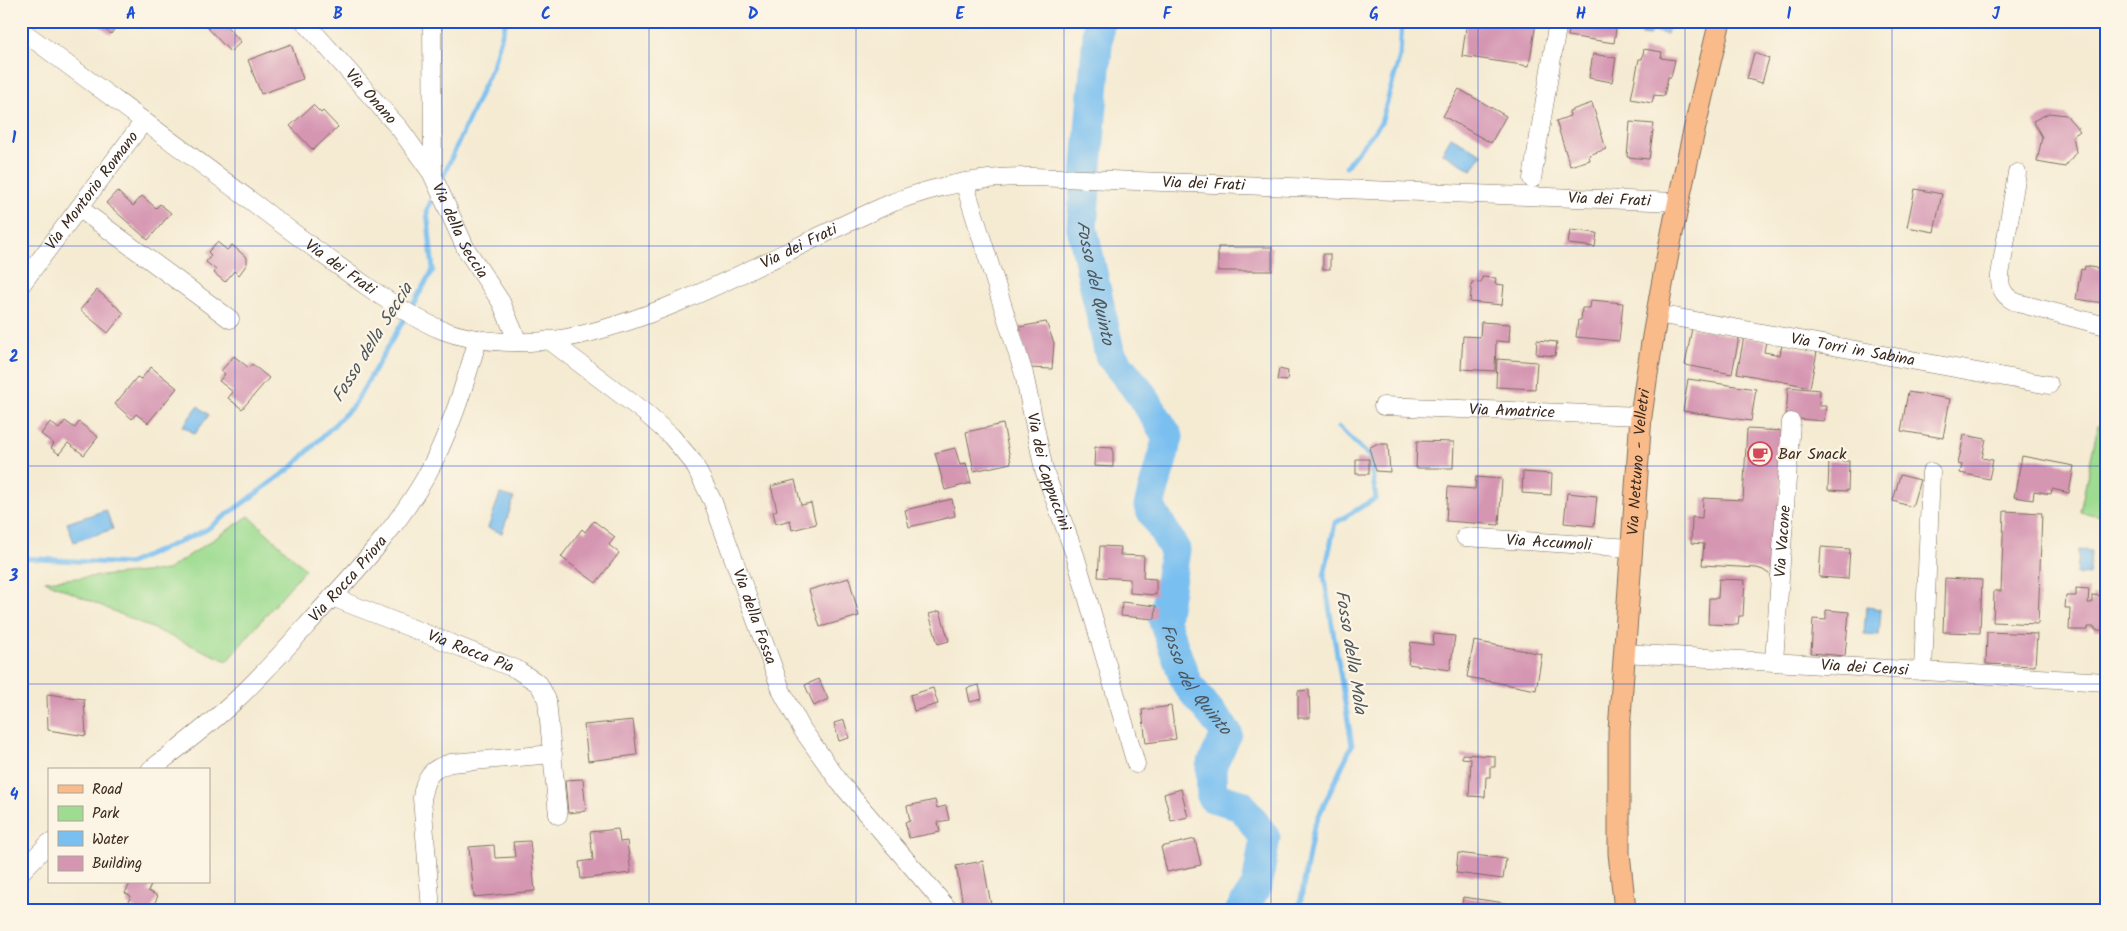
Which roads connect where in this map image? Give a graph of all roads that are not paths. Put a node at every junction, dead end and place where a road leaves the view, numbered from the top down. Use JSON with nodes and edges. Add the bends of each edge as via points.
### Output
{"nodes":[{"id":1,"x":304,"y":21,"type":"edge"},
{"id":2,"x":432,"y":21,"type":"edge"},
{"id":3,"x":1558,"y":21,"type":"edge"},
{"id":4,"x":1720,"y":21,"type":"edge"},
{"id":5,"x":21,"y":30,"type":"edge"},
{"id":6,"x":144,"y":121,"type":"junction"},
{"id":7,"x":2017,"y":173,"type":"dead end"},
{"id":8,"x":433,"y":176,"type":"junction"},
{"id":9,"x":1532,"y":179,"type":"dead end"},
{"id":10,"x":964,"y":182,"type":"junction"},
{"id":11,"x":1677,"y":202,"type":"junction"},
{"id":12,"x":79,"y":208,"type":"junction"},
{"id":13,"x":21,"y":286,"type":"edge"},
{"id":14,"x":1656,"y":314,"type":"junction"},
{"id":15,"x":230,"y":319,"type":"dead end"},
{"id":16,"x":2106,"y":326,"type":"edge"},
{"id":17,"x":478,"y":338,"type":"junction"},
{"id":18,"x":549,"y":340,"type":"junction"},
{"id":19,"x":518,"y":342,"type":"junction"},
{"id":20,"x":2049,"y":386,"type":"dead end"},
{"id":21,"x":1383,"y":406,"type":"dead end"},
{"id":22,"x":1641,"y":416,"type":"junction"},
{"id":23,"x":1791,"y":422,"type":"dead end"},
{"id":24,"x":1931,"y":472,"type":"dead end"},
{"id":25,"x":1465,"y":537,"type":"dead end"},
{"id":26,"x":1631,"y":548,"type":"junction"},
{"id":27,"x":332,"y":597,"type":"junction"},
{"id":28,"x":1624,"y":653,"type":"junction"},
{"id":29,"x":1774,"y":661,"type":"junction"},
{"id":30,"x":1923,"y":671,"type":"junction"},
{"id":31,"x":2106,"y":682,"type":"edge"},
{"id":32,"x":553,"y":754,"type":"junction"},
{"id":33,"x":1136,"y":764,"type":"dead end"},
{"id":34,"x":153,"y":768,"type":"edge"},
{"id":35,"x":558,"y":815,"type":"dead end"},
{"id":36,"x":48,"y":844,"type":"edge"},
{"id":37,"x":21,"y":872,"type":"edge"},
{"id":38,"x":431,"y":910,"type":"edge"},
{"id":39,"x":949,"y":910,"type":"edge"},
{"id":40,"x":1625,"y":910,"type":"edge"}],
"edges":[{"from":1,"to":8,"type":"street","name":"Via Onano","via":[[400,129]]},
{"from":2,"to":8,"type":"street","name":"Via della Seccia"},
{"from":3,"to":9,"type":"street"},
{"from":4,"to":11,"type":"main road","name":"Via Nettuno - Velletri"},
{"from":5,"to":6,"type":"street","name":"Via dei Frati"},
{"from":6,"to":12,"type":"street","name":"Via Montorio Romano"},
{"from":6,"to":17,"type":"street","name":"Via dei Frati","via":[[390,301],[444,331]]},
{"from":7,"to":16,"type":"street","via":[[2000,276],[2004,294],[2018,303]]},
{"from":8,"to":19,"type":"street","name":"Via della Seccia","via":[[473,262],[501,302]]},
{"from":10,"to":11,"type":"street","name":"Via dei Frati","via":[[1012,177]]},
{"from":10,"to":18,"type":"street","name":"Via dei Frati","via":[[894,202],[642,315],[592,332]]},
{"from":10,"to":33,"type":"street","name":"Via dei Cappuccini","via":[[1024,374],[1044,470],[1075,555]]},
{"from":11,"to":14,"type":"main road","name":"Via Nettuno - Velletri"},
{"from":12,"to":13,"type":"street","name":"Via Montorio Romano"},
{"from":12,"to":15,"type":"street"},
{"from":14,"to":20,"type":"street","name":"Via Torri in Sabina"},
{"from":14,"to":22,"type":"main road","name":"Via Nettuno - Velletri"},
{"from":17,"to":19,"type":"street","name":"Via dei Frati"},
{"from":17,"to":27,"type":"street","name":"Via Rocca Priora","via":[[455,410],[424,480],[379,545]]},
{"from":18,"to":19,"type":"street","name":"Via dei Frati"},
{"from":18,"to":39,"type":"street","name":"Via della Fossa","via":[[653,420],[688,455],[713,502],[782,692],[793,714],[841,784]]},
{"from":21,"to":22,"type":"street","name":"Via Amatrice"},
{"from":22,"to":26,"type":"main road","name":"Via Nettuno - Velletri"},
{"from":23,"to":29,"type":"street","name":"Via Vacone"},
{"from":24,"to":30,"type":"street"},
{"from":25,"to":26,"type":"street","name":"Via Accumoli"},
{"from":26,"to":28,"type":"main road","name":"Via Nettuno - Velletri"},
{"from":27,"to":32,"type":"street","name":"Via Rocca Pia","via":[[530,677],[543,690],[547,700]]},
{"from":27,"to":34,"type":"street","name":"Via Rocca Priora","via":[[236,700]]},
{"from":28,"to":29,"type":"street","name":"Via dei Censi"},
{"from":28,"to":40,"type":"main road","name":"Via Nettuno - Velletri","via":[[1618,810],[1619,867]]},
{"from":29,"to":30,"type":"street","name":"Via dei Censi"},
{"from":30,"to":31,"type":"street","name":"Via dei Censi"},
{"from":32,"to":35,"type":"street","name":"Via Rocca Pia"},
{"from":32,"to":38,"type":"street","via":[[443,765],[430,772],[422,798]]},
{"from":36,"to":37,"type":"street"}]}
